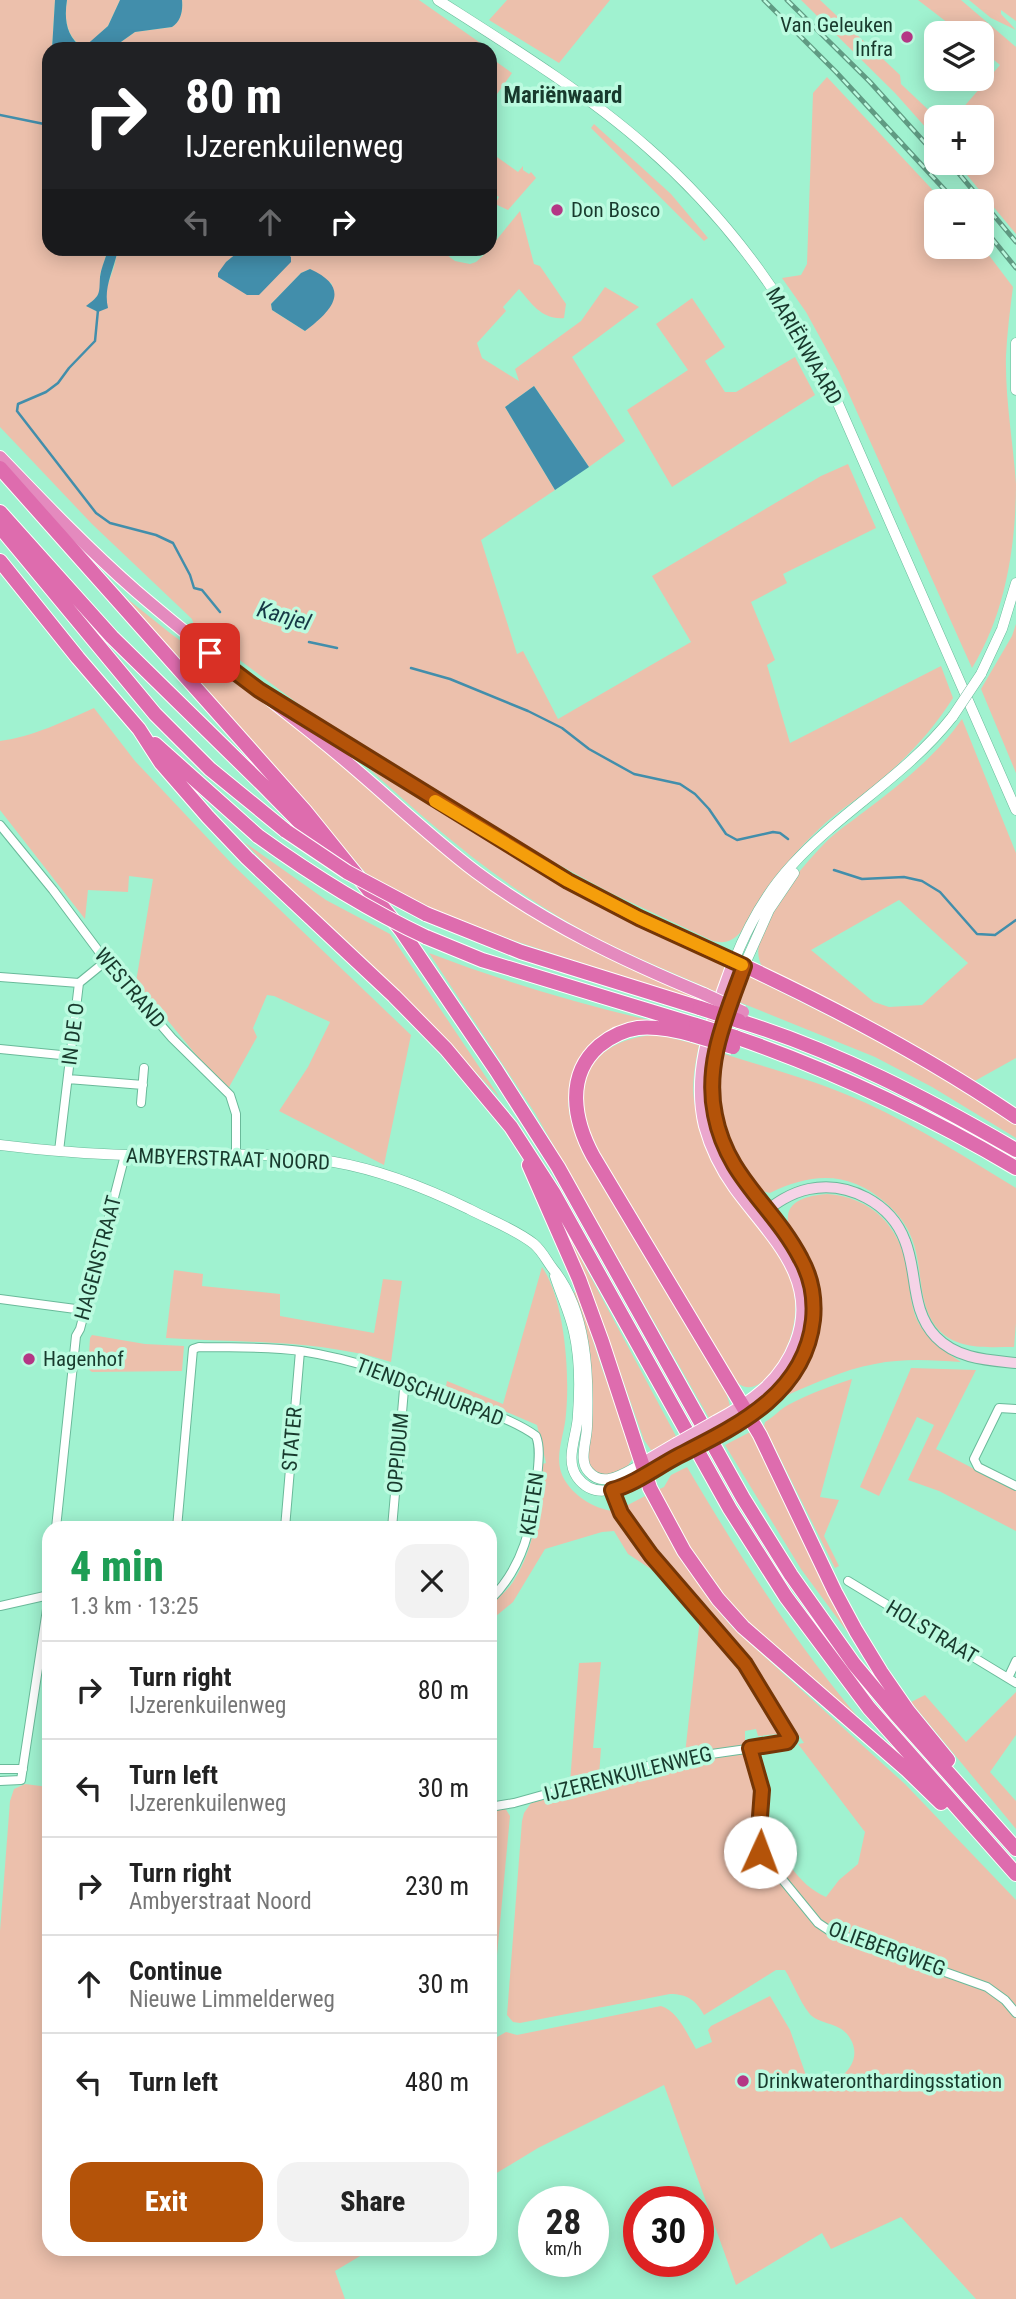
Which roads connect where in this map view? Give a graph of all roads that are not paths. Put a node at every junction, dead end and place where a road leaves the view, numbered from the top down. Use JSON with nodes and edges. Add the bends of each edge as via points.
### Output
{"nodes":[{"id":1,"x":438,"y":0,"type":"edge"},
{"id":2,"x":1016,"y":343,"type":"edge"},
{"id":3,"x":1016,"y":390,"type":"edge"},
{"id":4,"x":0,"y":457,"type":"edge"},
{"id":5,"x":0,"y":468,"type":"edge"},
{"id":6,"x":0,"y":512,"type":"edge"},
{"id":7,"x":0,"y":527,"type":"edge"},
{"id":8,"x":0,"y":561,"type":"edge"},
{"id":9,"x":1016,"y":583,"type":"edge"},
{"id":10,"x":259,"y":690,"type":"junction"},
{"id":11,"x":138,"y":729,"type":"junction"},
{"id":12,"x":1016,"y":810,"type":"edge"},
{"id":13,"x":0,"y":825,"type":"edge"},
{"id":14,"x":413,"y":949,"type":"junction"},
{"id":15,"x":106,"y":961,"type":"junction"},
{"id":16,"x":739,"y":964,"type":"junction"},
{"id":17,"x":0,"y":977,"type":"edge"},
{"id":18,"x":79,"y":983,"type":"junction"},
{"id":19,"x":702,"y":1001,"type":"junction"},
{"id":20,"x":694,"y":1030,"type":"junction"},
{"id":21,"x":0,"y":1049,"type":"edge"},
{"id":22,"x":71,"y":1056,"type":"junction"},
{"id":23,"x":144,"y":1068,"type":"dead end"},
{"id":24,"x":68,"y":1079,"type":"junction"},
{"id":25,"x":143,"y":1086,"type":"junction"},
{"id":26,"x":141,"y":1102,"type":"dead end"},
{"id":27,"x":1016,"y":1117,"type":"edge"},
{"id":28,"x":521,"y":1143,"type":"junction"},
{"id":29,"x":0,"y":1145,"type":"edge"},
{"id":30,"x":1016,"y":1150,"type":"edge"},
{"id":31,"x":59,"y":1151,"type":"junction"},
{"id":32,"x":125,"y":1155,"type":"junction"},
{"id":33,"x":236,"y":1155,"type":"junction"},
{"id":34,"x":1016,"y":1168,"type":"edge"},
{"id":35,"x":763,"y":1214,"type":"junction"},
{"id":36,"x":553,"y":1269,"type":"junction"},
{"id":37,"x":0,"y":1299,"type":"edge"},
{"id":38,"x":83,"y":1310,"type":"junction"},
{"id":39,"x":300,"y":1351,"type":"junction"},
{"id":40,"x":1016,"y":1363,"type":"edge"},
{"id":41,"x":405,"y":1378,"type":"junction"},
{"id":42,"x":1016,"y":1409,"type":"edge"},
{"id":43,"x":746,"y":1412,"type":"junction"},
{"id":44,"x":538,"y":1439,"type":"joint"},
{"id":45,"x":643,"y":1469,"type":"junction"},
{"id":46,"x":609,"y":1479,"type":"junction"},
{"id":47,"x":1016,"y":1486,"type":"edge"},
{"id":48,"x":612,"y":1490,"type":"junction"},
{"id":49,"x":57,"y":1521,"type":"edge"},
{"id":50,"x":178,"y":1521,"type":"edge"},
{"id":51,"x":286,"y":1521,"type":"edge"},
{"id":52,"x":393,"y":1521,"type":"edge"},
{"id":53,"x":848,"y":1581,"type":"dead end"},
{"id":54,"x":497,"y":1593,"type":"edge"},
{"id":55,"x":42,"y":1597,"type":"edge"},
{"id":56,"x":0,"y":1606,"type":"edge"},
{"id":57,"x":42,"y":1647,"type":"edge"},
{"id":58,"x":1016,"y":1661,"type":"edge"},
{"id":59,"x":1008,"y":1678,"type":"junction"},
{"id":60,"x":1016,"y":1683,"type":"edge"},
{"id":61,"x":750,"y":1748,"type":"junction"},
{"id":62,"x":0,"y":1769,"type":"edge"},
{"id":63,"x":23,"y":1769,"type":"junction"},
{"id":64,"x":5,"y":1782,"type":"edge"},
{"id":65,"x":497,"y":1806,"type":"edge"},
{"id":66,"x":990,"y":1844,"type":"junction"},
{"id":67,"x":1013,"y":1846,"type":"edge"},
{"id":68,"x":1016,"y":1874,"type":"edge"},
{"id":69,"x":1016,"y":2013,"type":"edge"}],
"edges":[{"from":1,"to":12,"type":"street","name":"MARIËNWAARD","via":[[580,94],[639,140],[694,191],[764,276],[833,392]]},
{"from":2,"to":3,"type":"street"},
{"from":4,"to":10,"type":"highway","via":[[135,590]]},
{"from":5,"to":14,"type":"highway","via":[[305,811]]},
{"from":6,"to":14,"type":"highway","via":[[112,637],[299,821]]},
{"from":7,"to":19,"type":"highway","bridge":true,"via":[[174,734],[286,831],[347,872],[426,914],[521,952]]},
{"from":8,"to":11,"type":"highway"},
{"from":9,"to":16,"type":"street","bridge":true,"via":[[981,674],[953,716],[912,761],[814,844],[774,901]]},
{"from":10,"to":16,"type":"highway","via":[[568,881]]},
{"from":10,"to":19,"type":"highway","via":[[497,886],[556,925]]},
{"from":11,"to":20,"type":"highway","bridge":true,"via":[[258,836],[369,908],[482,960]]},
{"from":11,"to":28,"type":"highway","via":[[161,763],[247,858],[446,1049]]},
{"from":13,"to":15,"type":"street","name":"WESTRAND"},
{"from":14,"to":67,"type":"highway","via":[[558,1167],[743,1498],[802,1591],[854,1664]]},
{"from":15,"to":18,"type":"street","name":"IN DE O"},
{"from":15,"to":33,"type":"street","name":"WESTRAND","via":[[172,1038],[230,1095],[236,1114]]},
{"from":16,"to":27,"type":"highway","via":[[898,1045]]},
{"from":16,"to":35,"type":"main road","via":[[715,1052],[713,1103],[727,1154]]},
{"from":17,"to":18,"type":"street"},
{"from":18,"to":22,"type":"street","name":"IN DE O"},
{"from":19,"to":30,"type":"highway","bridge":true,"via":[[939,1105]]},
{"from":20,"to":34,"type":"highway","bridge":true,"via":[[814,1073],[839,1076],[932,1120]]},
{"from":20,"to":43,"type":"highway","via":[[638,1028],[610,1038],[591,1053],[580,1071],[577,1116],[593,1156]]},
{"from":21,"to":22,"type":"street"},
{"from":22,"to":24,"type":"street","name":"IN DE O"},
{"from":23,"to":25,"type":"street"},
{"from":24,"to":25,"type":"street","name":"IN DE O"},
{"from":24,"to":31,"type":"street","name":"IN DE O"},
{"from":25,"to":26,"type":"street"},
{"from":28,"to":45,"type":"highway","via":[[579,1279]]},
{"from":28,"to":66,"type":"highway","via":[[786,1597],[869,1708]]},
{"from":29,"to":31,"type":"street","name":"AMBYERSTRAAT NOORD"},
{"from":31,"to":32,"type":"street","name":"AMBYERSTRAAT NOORD"},
{"from":32,"to":33,"type":"street","name":"AMBYERSTRAAT NOORD"},
{"from":32,"to":38,"type":"street","name":"HAGENSTRAAT"},
{"from":33,"to":36,"type":"street","name":"AMBYERSTRAAT NOORD","via":[[333,1162],[396,1178],[525,1237],[542,1251]]},
{"from":35,"to":40,"type":"main road","via":[[785,1198],[816,1188],[849,1191],[874,1203],[889,1215],[905,1240],[918,1306],[935,1336],[968,1356]]},
{"from":35,"to":43,"type":"main road","via":[[792,1242],[812,1290],[814,1315],[797,1371],[774,1398]]},
{"from":36,"to":46,"type":"street","name":"AMBYERSTRAAT NOORD","via":[[569,1293],[584,1354],[585,1466],[596,1478]]},
{"from":36,"to":48,"type":"street","name":"AMBYERSTRAAT NOORD","via":[[575,1339],[579,1411],[573,1467],[587,1486]]},
{"from":37,"to":38,"type":"street"},
{"from":38,"to":49,"type":"street","name":"HAGENSTRAAT","via":[[76,1336]]},
{"from":39,"to":41,"type":"street","name":"TIENDSCHUURPAD"},
{"from":39,"to":50,"type":"street","name":"TIENDSCHUURPAD","via":[[192,1349]]},
{"from":39,"to":51,"type":"street","name":"STATER"},
{"from":41,"to":44,"type":"street","name":"TIENDSCHUURPAD","via":[[486,1411]]},
{"from":41,"to":52,"type":"street","name":"OPPIDUM"},
{"from":42,"to":47,"type":"street","via":[[999,1408],[974,1459],[978,1466]]},
{"from":43,"to":45,"type":"main road","bridge":true},
{"from":43,"to":67,"type":"highway","via":[[835,1592],[881,1672]]},
{"from":44,"to":54,"type":"street","name":"KELTEN","via":[[529,1533],[517,1565]]},
{"from":45,"to":46,"type":"street"},
{"from":45,"to":48,"type":"street"},
{"from":45,"to":66,"type":"highway","via":[[684,1551],[743,1628]]},
{"from":46,"to":48,"type":"street","name":"IJZERENKUILENWEG"},
{"from":48,"to":61,"type":"street","name":"IJZERENKUILENWEG","via":[[621,1513],[659,1566],[745,1664],[790,1738]]},
{"from":53,"to":59,"type":"street","name":"HOLSTRAAT"},
{"from":55,"to":56,"type":"street"},
{"from":57,"to":63,"type":"street"},
{"from":58,"to":59,"type":"street"},
{"from":59,"to":60,"type":"street","name":"HOLSTRAAT"},
{"from":61,"to":65,"type":"street","name":"IJZERENKUILENWEG","via":[[669,1760]]},
{"from":61,"to":69,"type":"street","name":"OLIEBERGWEG","via":[[762,1790],[760,1852],[818,1923],[988,1987]]},
{"from":62,"to":63,"type":"street"},
{"from":63,"to":64,"type":"street","via":[[21,1780]]},
{"from":66,"to":68,"type":"highway"}]}
